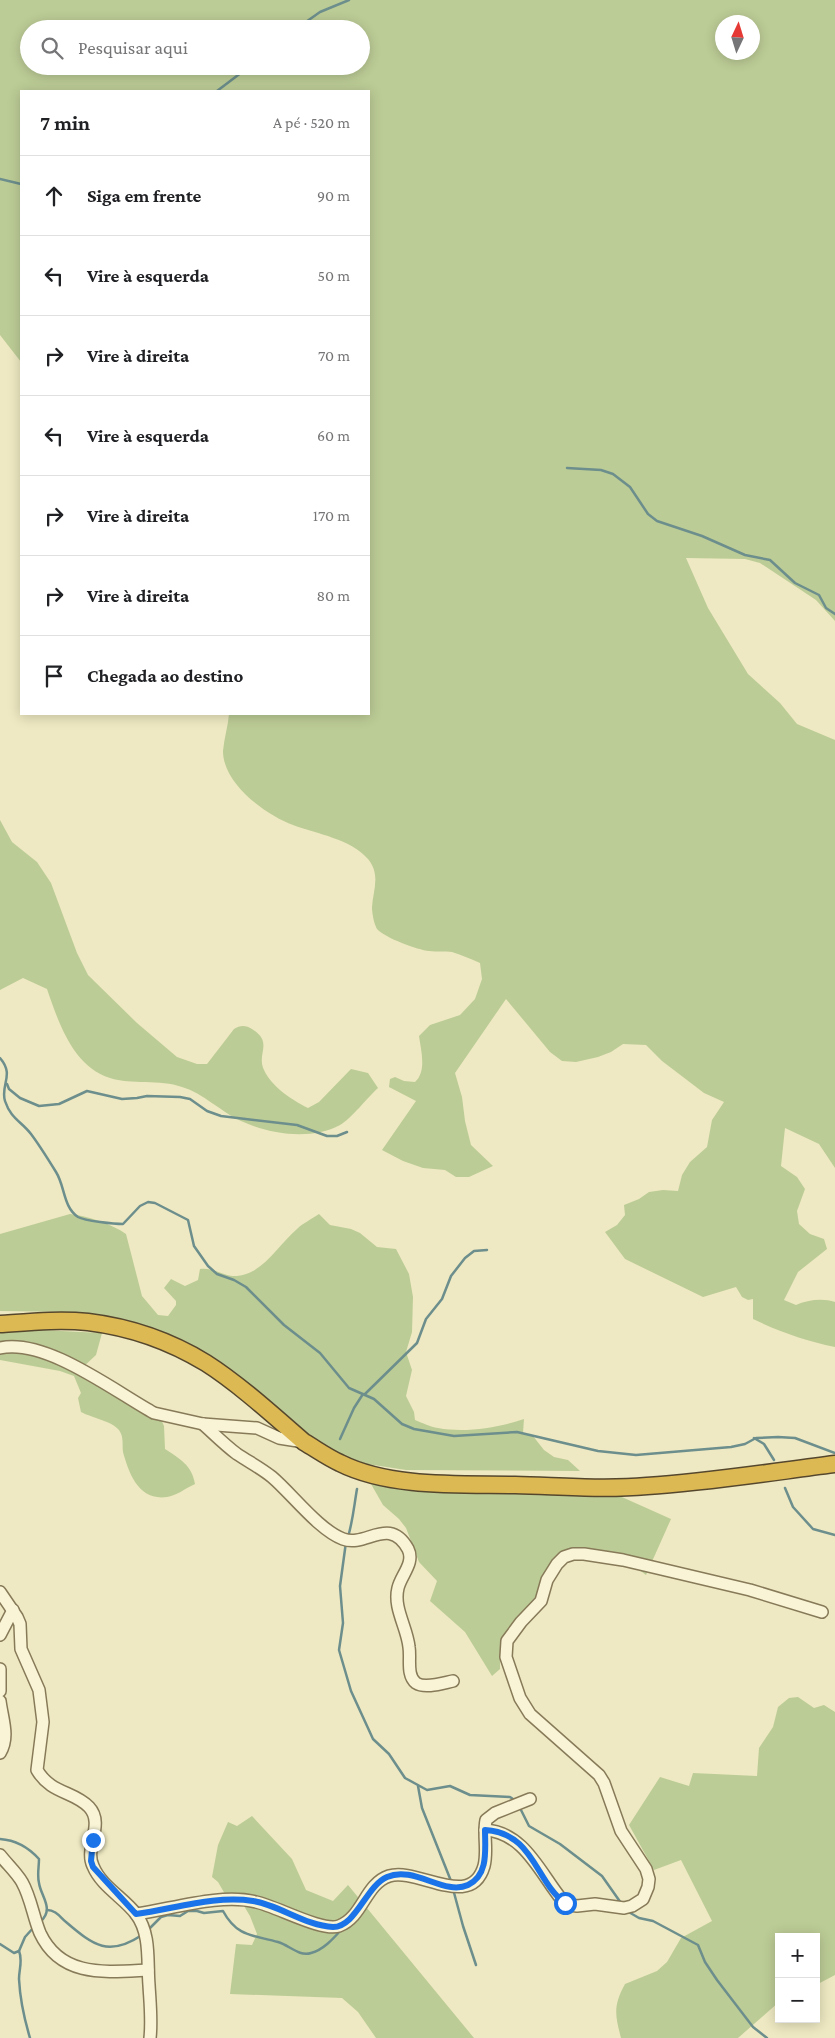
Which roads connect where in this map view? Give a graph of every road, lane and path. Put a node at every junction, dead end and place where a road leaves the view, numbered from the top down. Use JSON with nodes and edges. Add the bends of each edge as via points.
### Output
{"nodes":[{"id":1,"x":0,"y":1324,"type":"edge"},
{"id":2,"x":0,"y":1348,"type":"edge"},
{"id":3,"x":203,"y":1424,"type":"junction"},
{"id":4,"x":304,"y":1442,"type":"junction"},
{"id":5,"x":835,"y":1464,"type":"edge"},
{"id":6,"x":0,"y":1592,"type":"edge"},
{"id":7,"x":13,"y":1610,"type":"junction"},
{"id":8,"x":822,"y":1612,"type":"dead end"},
{"id":9,"x":0,"y":1634,"type":"edge"},
{"id":10,"x":0,"y":1668,"type":"edge"},
{"id":11,"x":453,"y":1681,"type":"dead end"},
{"id":12,"x":0,"y":1691,"type":"edge"},
{"id":13,"x":0,"y":1701,"type":"edge"},
{"id":14,"x":0,"y":1753,"type":"edge"},
{"id":15,"x":530,"y":1799,"type":"dead end"},
{"id":16,"x":485,"y":1830,"type":"junction"},
{"id":17,"x":0,"y":1855,"type":"edge"},
{"id":18,"x":136,"y":1914,"type":"junction"},
{"id":19,"x":148,"y":1970,"type":"junction"},
{"id":20,"x":150,"y":2038,"type":"edge"}],
"edges":[{"from":1,"to":4,"type":"highway","via":[[87,1322],[123,1328],[164,1341],[206,1363]]},
{"from":2,"to":3,"type":"street","via":[[21,1346],[46,1353],[154,1413]]},
{"from":3,"to":4,"type":"street","via":[[257,1428],[279,1438]]},
{"from":3,"to":11,"type":"street","via":[[224,1444],[272,1477],[336,1536],[354,1541],[381,1533],[403,1542],[410,1559],[398,1587],[398,1602],[410,1648],[411,1677],[421,1685]]},
{"from":4,"to":5,"type":"highway","via":[[341,1464],[374,1475],[411,1482],[451,1484],[645,1486]]},
{"from":6,"to":7,"type":"street"},
{"from":7,"to":9,"type":"street"},
{"from":7,"to":18,"type":"street","via":[[20,1624],[20,1649],[39,1690],[43,1722],[37,1770],[51,1786],[89,1807],[95,1819],[91,1854],[93,1867]]},
{"from":8,"to":16,"type":"street","via":[[768,1595],[623,1560],[584,1554],[564,1557],[552,1570],[538,1605],[508,1641],[506,1656],[520,1698],[530,1714],[594,1770],[604,1783],[622,1831],[648,1874],[648,1887],[643,1899],[624,1908],[570,1905],[562,1900],[522,1847],[505,1834]]},
{"from":10,"to":12,"type":"street"},
{"from":13,"to":14,"type":"street","via":[[5,1734]]},
{"from":15,"to":16,"type":"street","via":[[489,1817]]},
{"from":16,"to":18,"type":"street","via":[[484,1866],[470,1884],[461,1888],[410,1875],[389,1876],[373,1887],[350,1919],[338,1926],[326,1926],[255,1901],[237,1899]]},
{"from":17,"to":19,"type":"street","via":[[23,1883],[40,1931],[49,1950],[57,1957],[70,1964],[104,1972]]},
{"from":18,"to":19,"type":"street","via":[[146,1936]]},
{"from":19,"to":20,"type":"street"}]}
